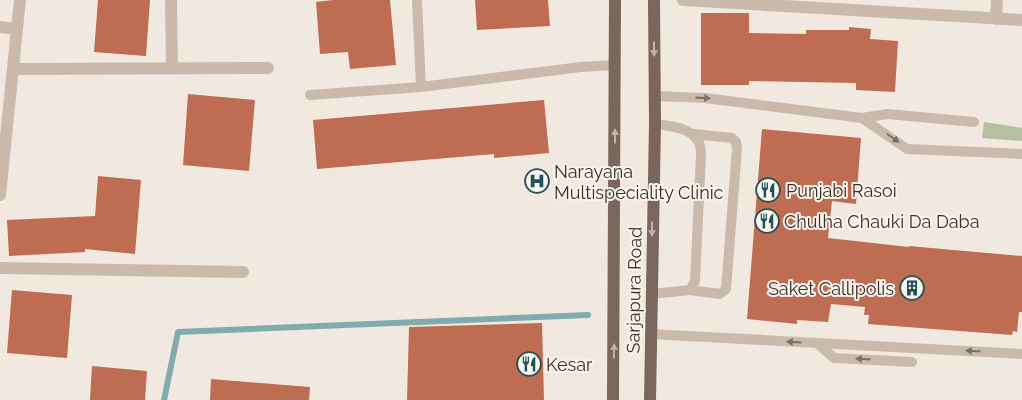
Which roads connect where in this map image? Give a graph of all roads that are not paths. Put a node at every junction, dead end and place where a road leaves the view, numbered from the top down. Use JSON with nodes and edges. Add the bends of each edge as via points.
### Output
{"nodes":[{"id":1,"x":20,"y":0,"type":"edge"},
{"id":2,"x":171,"y":0,"type":"edge"},
{"id":3,"x":417,"y":0,"type":"edge"},
{"id":4,"x":615,"y":0,"type":"edge"},
{"id":5,"x":654,"y":0,"type":"edge"},
{"id":6,"x":683,"y":0,"type":"edge"},
{"id":7,"x":996,"y":0,"type":"edge"},
{"id":8,"x":996,"y":19,"type":"junction"},
{"id":9,"x":1022,"y":20,"type":"edge"},
{"id":10,"x":0,"y":28,"type":"edge"},
{"id":11,"x":16,"y":29,"type":"junction"},
{"id":12,"x":615,"y":65,"type":"junction"},
{"id":13,"x":172,"y":68,"type":"junction"},
{"id":14,"x":268,"y":68,"type":"dead end"},
{"id":15,"x":13,"y":69,"type":"junction"},
{"id":16,"x":421,"y":87,"type":"junction"},
{"id":17,"x":310,"y":95,"type":"dead end"},
{"id":18,"x":654,"y":96,"type":"junction"},
{"id":19,"x":862,"y":118,"type":"junction"},
{"id":20,"x":974,"y":122,"type":"dead end"},
{"id":21,"x":654,"y":124,"type":"junction"},
{"id":22,"x":694,"y":134,"type":"junction"},
{"id":23,"x":1022,"y":154,"type":"edge"},
{"id":24,"x":0,"y":195,"type":"edge"},
{"id":25,"x":0,"y":268,"type":"edge"},
{"id":26,"x":243,"y":272,"type":"dead end"},
{"id":27,"x":690,"y":290,"type":"junction"},
{"id":28,"x":651,"y":294,"type":"junction"},
{"id":29,"x":650,"y":334,"type":"junction"},
{"id":30,"x":816,"y":343,"type":"junction"},
{"id":31,"x":1022,"y":354,"type":"edge"},
{"id":32,"x":912,"y":362,"type":"dead end"},
{"id":33,"x":613,"y":400,"type":"edge"},
{"id":34,"x":650,"y":400,"type":"edge"}],
"edges":[{"from":1,"to":11,"type":"street"},
{"from":2,"to":13,"type":"street"},
{"from":3,"to":16,"type":"lane"},
{"from":4,"to":12,"type":"main road","name":"Sarjapura Road"},
{"from":5,"to":18,"type":"main road","name":"Sarjapura Road","one_way":true},
{"from":6,"to":8,"type":"street"},
{"from":7,"to":8,"type":"street"},
{"from":8,"to":9,"type":"street"},
{"from":10,"to":11,"type":"street"},
{"from":11,"to":15,"type":"street"},
{"from":12,"to":16,"type":"lane"},
{"from":33,"to":12,"type":"main road","name":"Sarjapura Road","one_way":true},
{"from":13,"to":14,"type":"street"},
{"from":13,"to":15,"type":"street"},
{"from":15,"to":24,"type":"street"},
{"from":16,"to":17,"type":"lane"},
{"from":18,"to":19,"type":"lane","one_way":true,"via":[[705,98]]},
{"from":18,"to":21,"type":"main road","name":"Sarjapura Road"},
{"from":19,"to":20,"type":"lane","via":[[887,114]]},
{"from":19,"to":23,"type":"lane","one_way":true,"via":[[907,148]]},
{"from":21,"to":22,"type":"lane","via":[[675,126]]},
{"from":21,"to":28,"type":"main road","name":"Sarjapura Road","one_way":true},
{"from":22,"to":27,"type":"lane","via":[[702,146],[695,281]]},
{"from":22,"to":27,"type":"lane","via":[[732,138],[737,149],[726,289],[720,294]]},
{"from":25,"to":26,"type":"street"},
{"from":27,"to":28,"type":"lane"},
{"from":28,"to":29,"type":"main road","name":"Sarjapura Road"},
{"from":30,"to":29,"type":"lane","one_way":true},
{"from":29,"to":34,"type":"main road","name":"Sarjapura Road"},
{"from":31,"to":30,"type":"lane","one_way":true},
{"from":32,"to":30,"type":"lane","one_way":true,"via":[[834,358]]}]}
